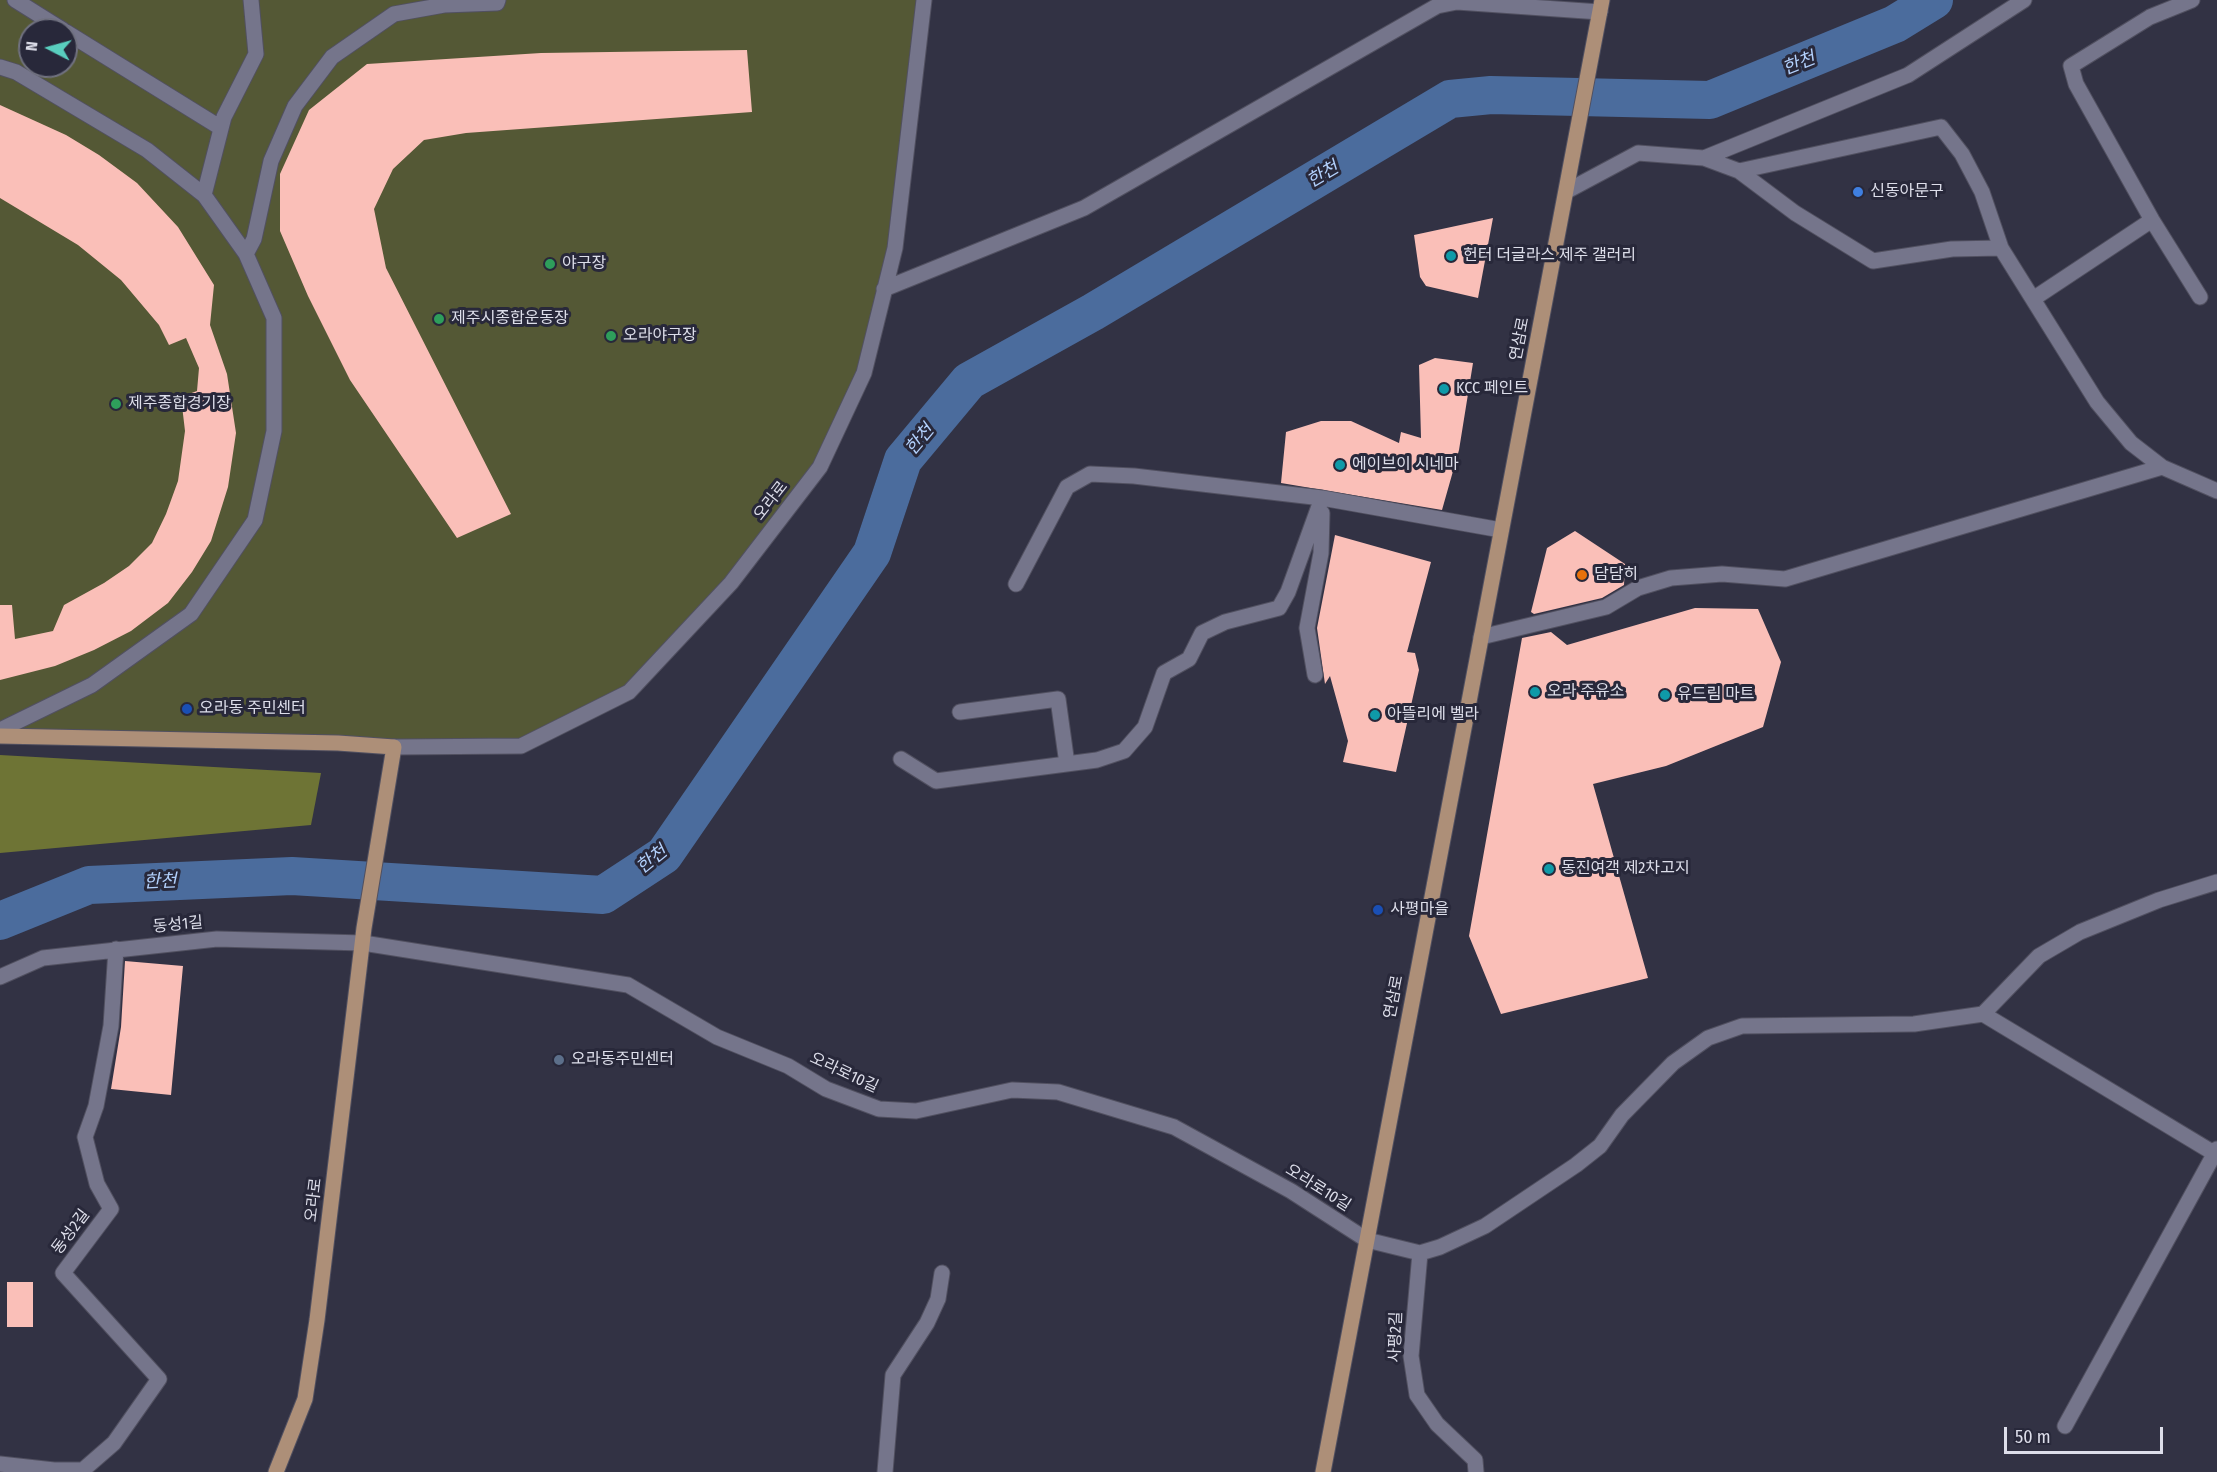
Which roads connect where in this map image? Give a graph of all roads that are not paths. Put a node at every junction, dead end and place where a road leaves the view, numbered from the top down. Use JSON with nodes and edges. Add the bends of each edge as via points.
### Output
{"nodes":[{"id":1,"x":15,"y":0,"type":"edge"},
{"id":2,"x":251,"y":0,"type":"edge"},
{"id":3,"x":498,"y":0,"type":"edge"},
{"id":4,"x":924,"y":0,"type":"edge"},
{"id":5,"x":2024,"y":0,"type":"edge"},
{"id":6,"x":2192,"y":0,"type":"edge"},
{"id":7,"x":1438,"y":3,"type":"edge"},
{"id":8,"x":1600,"y":12,"type":"edge"},
{"id":9,"x":43,"y":18,"type":"edge"},
{"id":10,"x":78,"y":40,"type":"edge"},
{"id":11,"x":0,"y":67,"type":"edge"},
{"id":12,"x":221,"y":128,"type":"junction"},
{"id":13,"x":1704,"y":158,"type":"junction"},
{"id":14,"x":1739,"y":171,"type":"junction"},
{"id":15,"x":1566,"y":191,"type":"junction"},
{"id":16,"x":204,"y":195,"type":"junction"},
{"id":17,"x":2152,"y":220,"type":"junction"},
{"id":18,"x":2001,"y":248,"type":"junction"},
{"id":19,"x":246,"y":254,"type":"junction"},
{"id":20,"x":884,"y":289,"type":"junction"},
{"id":21,"x":2200,"y":297,"type":"dead end"},
{"id":22,"x":2033,"y":299,"type":"junction"},
{"id":23,"x":2162,"y":467,"type":"junction"},
{"id":24,"x":2217,"y":491,"type":"edge"},
{"id":25,"x":1322,"y":498,"type":"junction"},
{"id":26,"x":1501,"y":530,"type":"junction"},
{"id":27,"x":1016,"y":584,"type":"dead end"},
{"id":28,"x":1481,"y":637,"type":"junction"},
{"id":29,"x":1315,"y":675,"type":"dead end"},
{"id":30,"x":960,"y":712,"type":"dead end"},
{"id":31,"x":0,"y":730,"type":"edge"},
{"id":32,"x":0,"y":736,"type":"edge"},
{"id":33,"x":394,"y":747,"type":"junction"},
{"id":34,"x":901,"y":759,"type":"dead end"},
{"id":35,"x":1067,"y":764,"type":"junction"},
{"id":36,"x":2217,"y":882,"type":"edge"},
{"id":37,"x":363,"y":944,"type":"junction"},
{"id":38,"x":116,"y":949,"type":"junction"},
{"id":39,"x":0,"y":977,"type":"edge"},
{"id":40,"x":1983,"y":1014,"type":"junction"},
{"id":41,"x":2216,"y":1153,"type":"edge"},
{"id":42,"x":1367,"y":1240,"type":"junction"},
{"id":43,"x":1420,"y":1253,"type":"junction"},
{"id":44,"x":942,"y":1273,"type":"dead end"},
{"id":45,"x":2065,"y":1426,"type":"dead end"},
{"id":46,"x":0,"y":1464,"type":"edge"},
{"id":47,"x":276,"y":1472,"type":"edge"},
{"id":48,"x":885,"y":1472,"type":"edge"},
{"id":49,"x":1323,"y":1472,"type":"edge"},
{"id":50,"x":1476,"y":1472,"type":"edge"}],
"edges":[{"from":1,"to":9,"type":"street"},
{"from":2,"to":12,"type":"street","via":[[256,54]]},
{"from":3,"to":19,"type":"street","via":[[394,14],[332,57],[295,106],[271,161],[254,239]]},
{"from":4,"to":20,"type":"street","name":"오라로","via":[[894,248]]},
{"from":5,"to":13,"type":"street","via":[[1908,75]]},
{"from":6,"to":17,"type":"street","via":[[2150,17],[2071,66],[2076,84]]},
{"from":7,"to":8,"type":"street"},
{"from":7,"to":20,"type":"street","via":[[1084,208]]},
{"from":8,"to":15,"type":"main road","name":"연삼로"},
{"from":10,"to":12,"type":"street"},
{"from":11,"to":16,"type":"street","via":[[16,72],[147,150]]},
{"from":12,"to":16,"type":"street"},
{"from":13,"to":14,"type":"street"},
{"from":13,"to":15,"type":"street","via":[[1638,153]]},
{"from":14,"to":18,"type":"street","via":[[1795,213],[1873,261],[1952,249]]},
{"from":14,"to":18,"type":"street","via":[[1941,128],[1962,154],[1982,192]]},
{"from":15,"to":26,"type":"main road","name":"연삼로"},
{"from":16,"to":19,"type":"street"},
{"from":17,"to":21,"type":"street"},
{"from":17,"to":22,"type":"street"},
{"from":18,"to":22,"type":"street"},
{"from":19,"to":31,"type":"street","via":[[274,318],[274,431],[255,520],[191,614],[92,685]]},
{"from":20,"to":33,"type":"street","name":"오라로","via":[[864,373],[820,467],[731,583],[629,692],[521,746]]},
{"from":22,"to":23,"type":"street","via":[[2097,402],[2132,443]]},
{"from":23,"to":24,"type":"street"},
{"from":23,"to":28,"type":"street","via":[[1785,579],[1722,574],[1671,578],[1638,588],[1606,607]]},
{"from":25,"to":26,"type":"street"},
{"from":25,"to":27,"type":"street","via":[[1090,474],[1067,487]]},
{"from":25,"to":29,"type":"street","via":[[1321,553],[1308,627]]},
{"from":25,"to":35,"type":"street","via":[[1279,608],[1225,622],[1202,633],[1189,659],[1164,673],[1145,727],[1124,751]]},
{"from":26,"to":28,"type":"main road","name":"연삼로"},
{"from":28,"to":42,"type":"main road","name":"연삼로"},
{"from":30,"to":35,"type":"street","via":[[1058,699]]},
{"from":32,"to":33,"type":"main road"},
{"from":33,"to":37,"type":"main road","name":"오라로"},
{"from":34,"to":35,"type":"street","via":[[936,781]]},
{"from":36,"to":40,"type":"street","via":[[2080,932],[2039,956]]},
{"from":37,"to":38,"type":"street","name":"동성1길","via":[[217,939]]},
{"from":37,"to":42,"type":"street","name":"오라로10길","via":[[628,985],[717,1038],[879,1109],[916,1111],[1012,1090],[1058,1092],[1174,1126],[1291,1191]]},
{"from":37,"to":47,"type":"main road","name":"오라로","via":[[305,1399]]},
{"from":38,"to":39,"type":"street","name":"동성1길","via":[[43,958]]},
{"from":38,"to":46,"type":"street","name":"동성2길","via":[[111,1026],[96,1107],[85,1137],[97,1184],[111,1209],[63,1273],[159,1379],[114,1443],[83,1470]]},
{"from":40,"to":41,"type":"street"},
{"from":40,"to":43,"type":"street","via":[[1914,1024],[1742,1026],[1708,1038],[1673,1063],[1622,1115],[1600,1146],[1576,1165],[1485,1226]]},
{"from":41,"to":45,"type":"street"},
{"from":42,"to":43,"type":"street","name":"오라로10길"},
{"from":42,"to":49,"type":"main road","name":"연삼로"},
{"from":43,"to":50,"type":"street","name":"사평2길","via":[[1411,1356],[1417,1395],[1437,1424],[1475,1460]]},
{"from":44,"to":48,"type":"street","via":[[938,1299],[927,1323],[893,1375]]}]}
